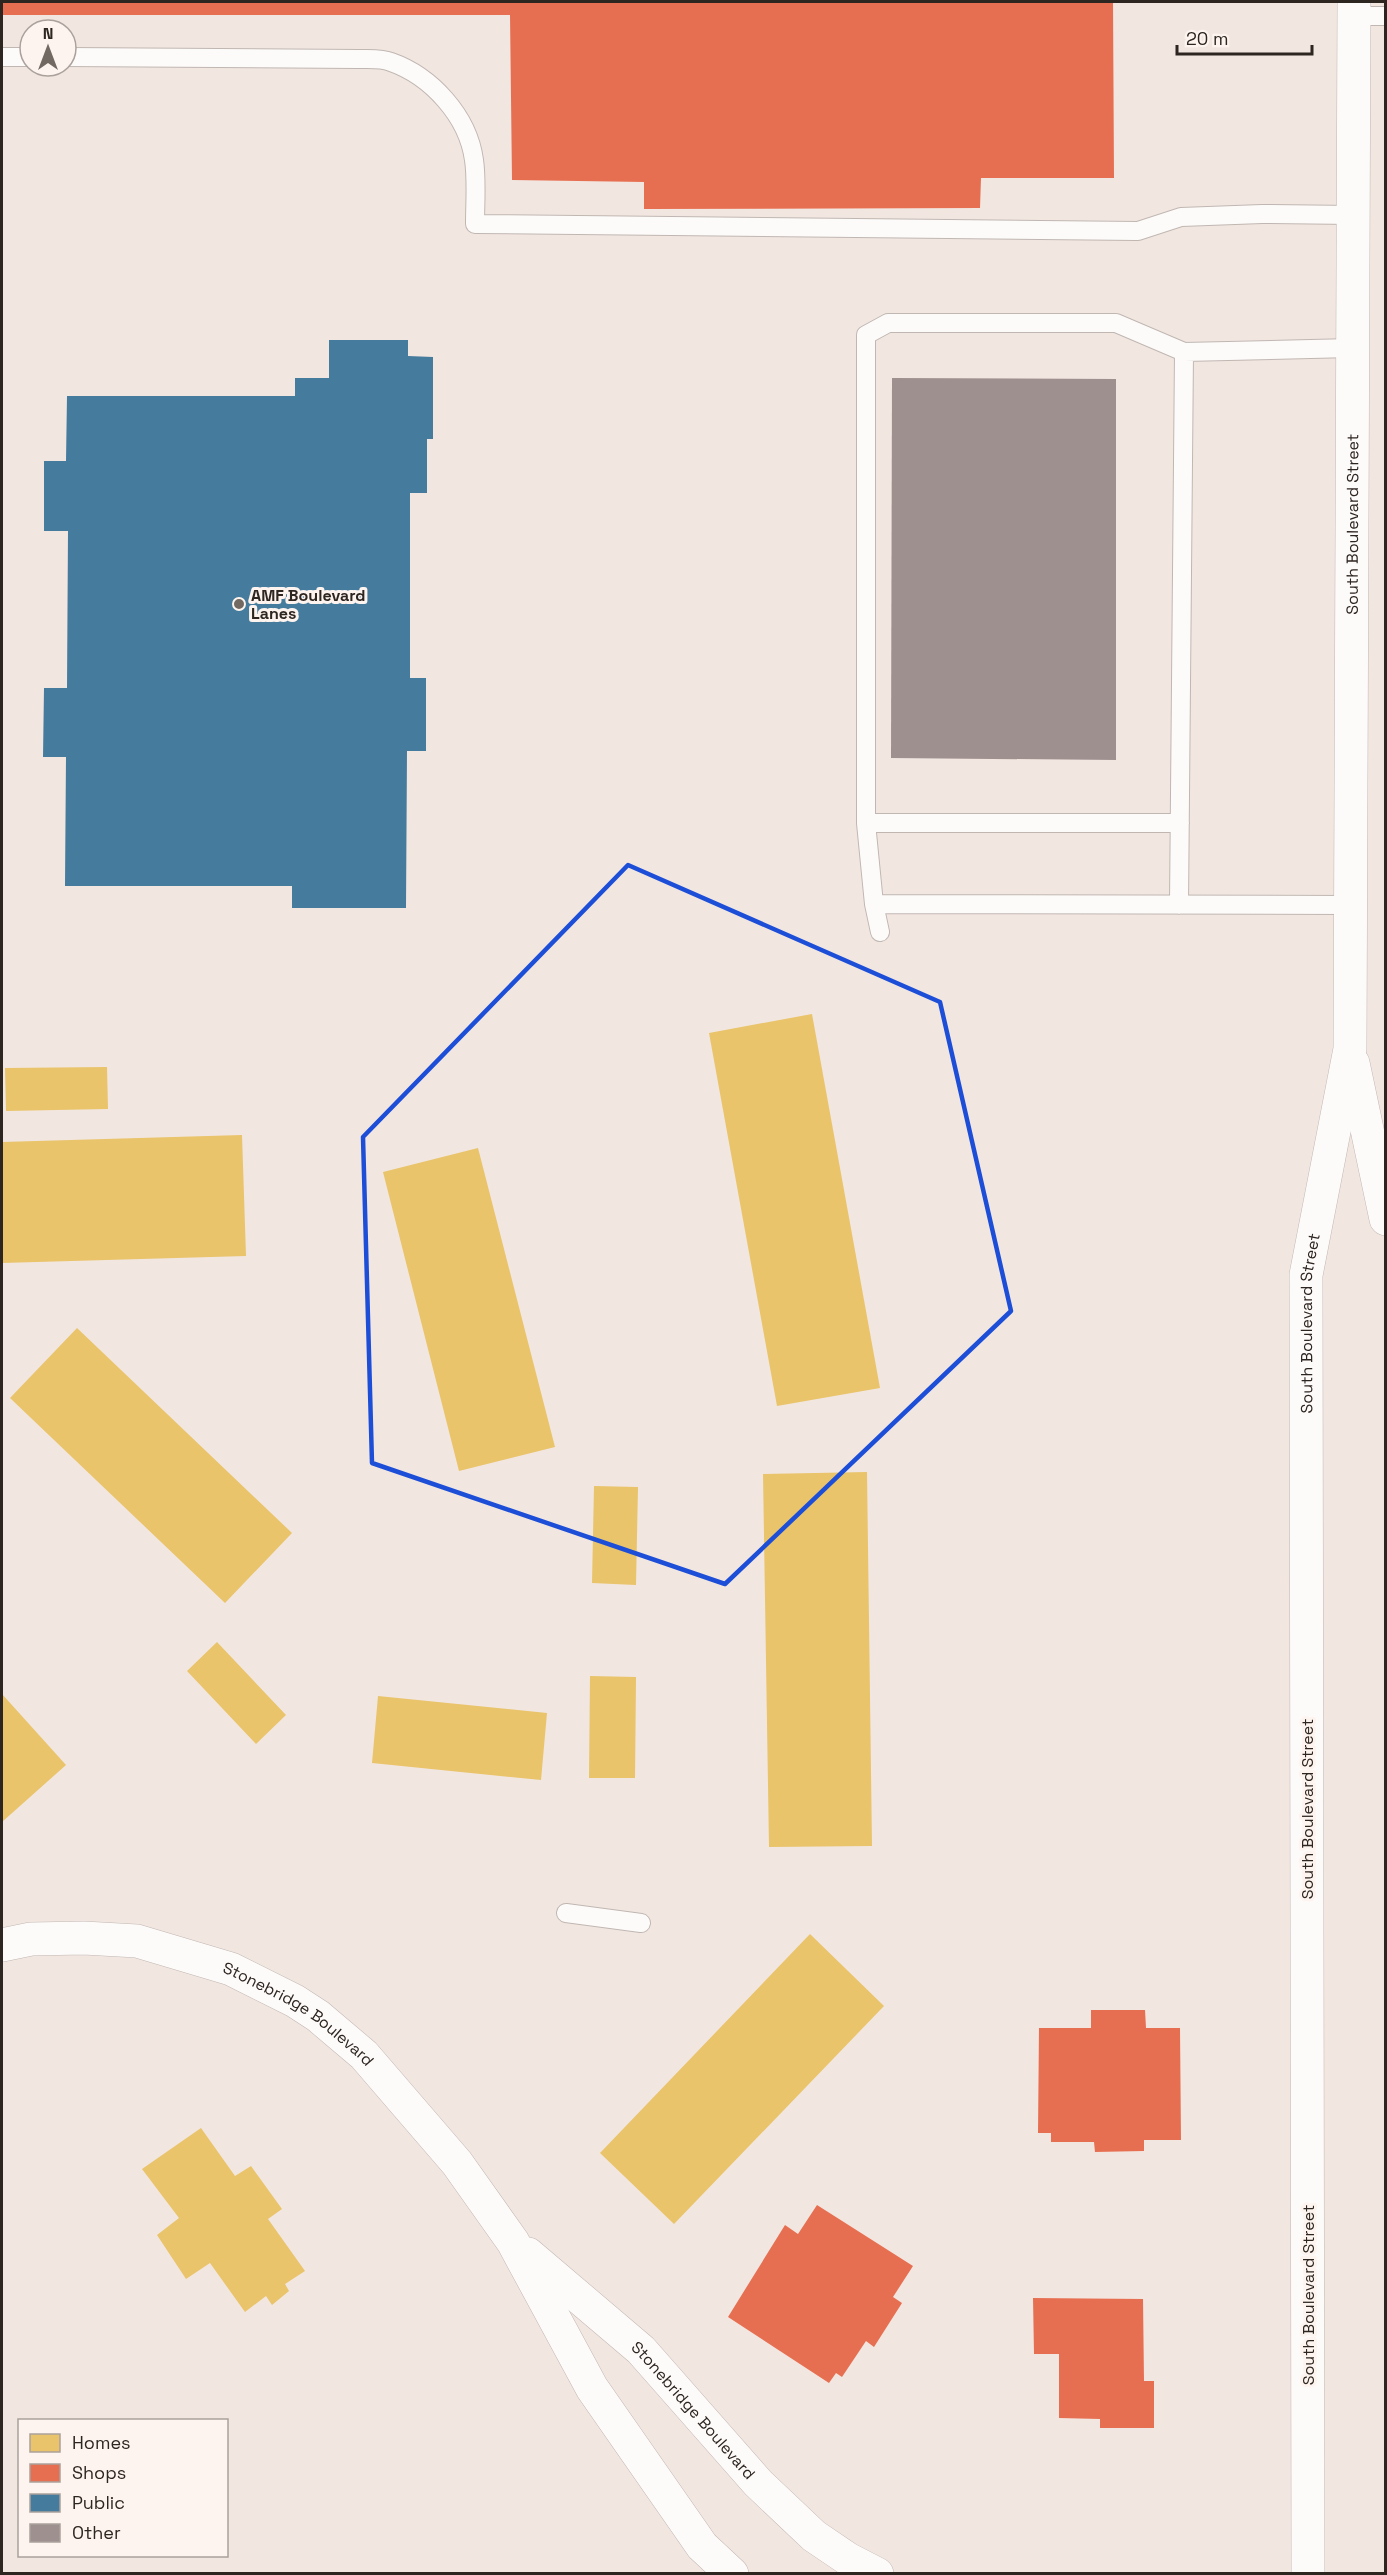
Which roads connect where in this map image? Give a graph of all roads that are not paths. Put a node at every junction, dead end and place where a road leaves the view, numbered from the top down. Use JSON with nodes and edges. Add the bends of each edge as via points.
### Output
{"nodes":[{"id":1,"x":1354,"y":9,"type":"edge"},
{"id":2,"x":1386,"y":16,"type":"edge"},
{"id":3,"x":2,"y":57,"type":"edge"},
{"id":4,"x":18,"y":57,"type":"edge"},
{"id":5,"x":78,"y":57,"type":"edge"},
{"id":6,"x":1353,"y":215,"type":"junction"},
{"id":7,"x":1352,"y":348,"type":"junction"},
{"id":8,"x":1184,"y":352,"type":"junction"},
{"id":9,"x":866,"y":823,"type":"junction"},
{"id":10,"x":1180,"y":823,"type":"junction"},
{"id":11,"x":874,"y":904,"type":"junction"},
{"id":12,"x":1179,"y":904,"type":"junction"},
{"id":13,"x":1350,"y":904,"type":"junction"},
{"id":14,"x":880,"y":932,"type":"dead end"},
{"id":15,"x":1350,"y":1049,"type":"junction"},
{"id":16,"x":1386,"y":1219,"type":"edge"},
{"id":17,"x":566,"y":1913,"type":"dead end"},
{"id":18,"x":641,"y":1923,"type":"dead end"},
{"id":19,"x":2,"y":1945,"type":"edge"},
{"id":20,"x":513,"y":2242,"type":"junction"},
{"id":21,"x":732,"y":2574,"type":"edge"},
{"id":22,"x":877,"y":2574,"type":"edge"},
{"id":23,"x":1308,"y":2574,"type":"edge"}],
"edges":[{"from":1,"to":2,"type":"lane"},
{"from":1,"to":6,"type":"main road","name":"South Boulevard Street"},
{"from":3,"to":4,"type":"lane"},
{"from":5,"to":6,"type":"lane","via":[[389,61],[437,90],[463,127],[474,159],[475,224],[1138,231],[1181,217]]},
{"from":6,"to":7,"type":"main road","name":"South Boulevard Street"},
{"from":7,"to":8,"type":"lane"},
{"from":7,"to":13,"type":"main road","name":"South Boulevard Street"},
{"from":8,"to":9,"type":"lane","via":[[1116,323],[888,323],[866,335]]},
{"from":8,"to":10,"type":"lane"},
{"from":9,"to":10,"type":"lane"},
{"from":9,"to":11,"type":"lane"},
{"from":10,"to":12,"type":"lane"},
{"from":11,"to":12,"type":"lane"},
{"from":11,"to":14,"type":"lane"},
{"from":12,"to":13,"type":"lane"},
{"from":13,"to":15,"type":"main road","name":"South Boulevard Street"},
{"from":15,"to":16,"type":"main road","name":"South Boulevard Street"},
{"from":15,"to":23,"type":"main road","name":"South Boulevard Street","via":[[1306,1275]]},
{"from":17,"to":18,"type":"lane"},
{"from":19,"to":20,"type":"main road","name":"Stonebridge Boulevard","via":[[31,1939],[137,1941],[231,1969],[295,2001],[364,2055],[457,2163]]},
{"from":20,"to":21,"type":"main road","name":"Stonebridge Boulevard","via":[[592,2388],[702,2546]]},
{"from":20,"to":22,"type":"main road","name":"Stonebridge Boulevard","via":[[641,2350],[758,2482],[814,2536]]}]}
